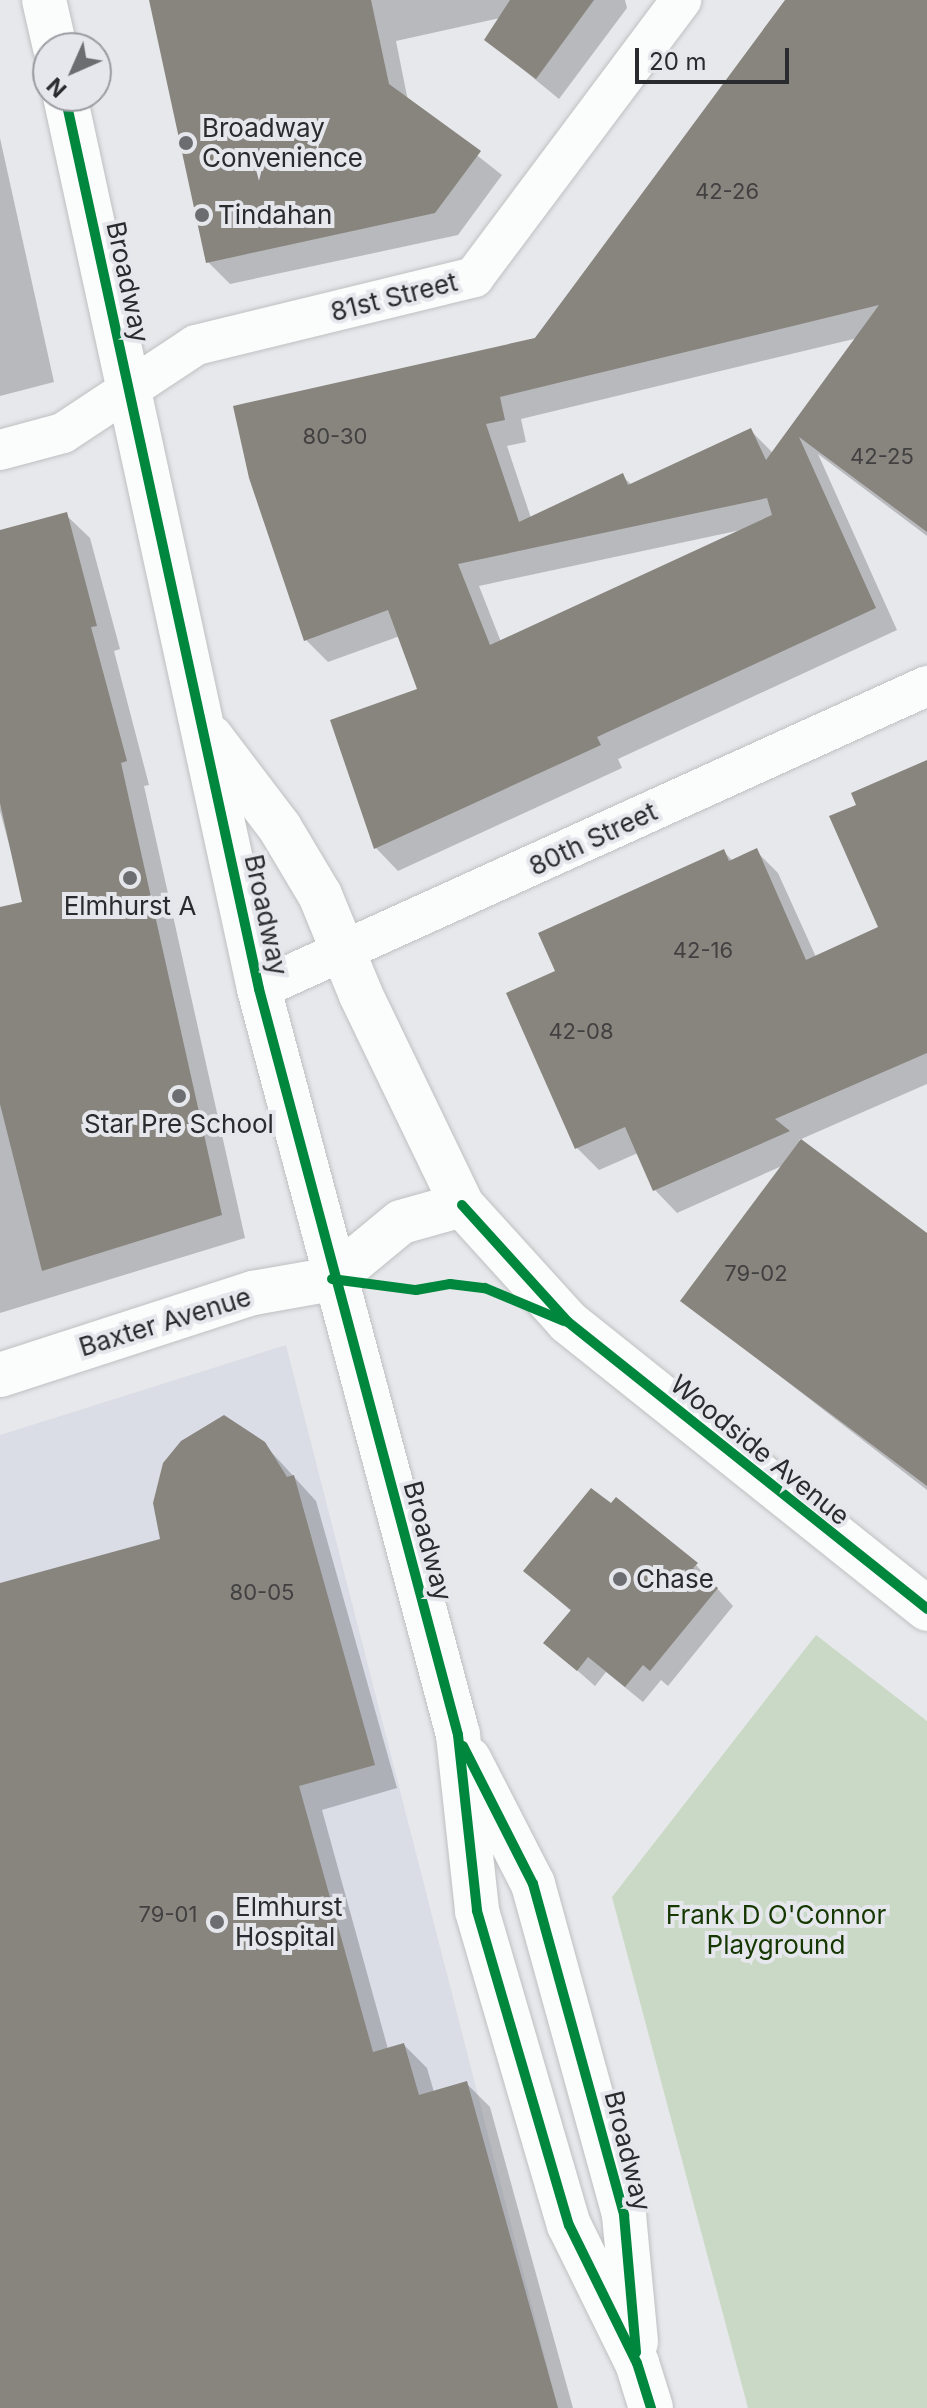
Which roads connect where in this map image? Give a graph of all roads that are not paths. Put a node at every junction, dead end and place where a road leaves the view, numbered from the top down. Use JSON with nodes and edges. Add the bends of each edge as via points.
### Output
{"nodes":[{"id":1,"x":44,"y":0,"type":"edge"},
{"id":2,"x":681,"y":0,"type":"edge"},
{"id":3,"x":51,"y":32,"type":"edge"},
{"id":4,"x":68,"y":112,"type":"edge"},
{"id":5,"x":128,"y":389,"type":"junction"},
{"id":6,"x":0,"y":450,"type":"edge"},
{"id":7,"x":927,"y":686,"type":"edge"},
{"id":8,"x":202,"y":725,"type":"junction"},
{"id":9,"x":342,"y":953,"type":"junction"},
{"id":10,"x":259,"y":989,"type":"junction"},
{"id":11,"x":462,"y":1205,"type":"junction"},
{"id":12,"x":332,"y":1279,"type":"junction"},
{"id":13,"x":0,"y":1375,"type":"edge"},
{"id":14,"x":927,"y":1609,"type":"edge"},
{"id":15,"x":458,"y":1735,"type":"junction"},
{"id":16,"x":637,"y":2363,"type":"junction"},
{"id":17,"x":651,"y":2408,"type":"edge"}],
"edges":[{"from":1,"to":3,"type":"main road"},
{"from":2,"to":5,"type":"street","name":"81st Street","via":[[474,277],[196,345]]},
{"from":4,"to":5,"type":"main road","name":"Broadway"},
{"from":5,"to":6,"type":"street","name":"81st Street","via":[[63,433]]},
{"from":5,"to":8,"type":"main road","name":"Broadway"},
{"from":7,"to":9,"type":"street","name":"80th Street"},
{"from":8,"to":9,"type":"main road","name":"Woodside Avenue","via":[[280,828],[320,895]]},
{"from":8,"to":10,"type":"main road","name":"Broadway"},
{"from":9,"to":10,"type":"street","name":"80th Street"},
{"from":9,"to":11,"type":"main road","name":"Woodside Avenue"},
{"from":10,"to":12,"type":"main road","name":"Broadway"},
{"from":11,"to":12,"type":"main road","via":[[401,1222]]},
{"from":11,"to":14,"type":"main road","name":"Woodside Avenue","via":[[568,1322]]},
{"from":12,"to":13,"type":"main road","name":"Baxter Avenue","via":[[253,1293]]},
{"from":12,"to":15,"type":"main road","name":"Broadway"},
{"from":15,"to":16,"type":"main road","name":"Broadway","via":[[477,1911],[530,2101],[569,2225]]},
{"from":15,"to":16,"type":"main road","name":"Broadway","via":[[537,1899],[624,2215]]},
{"from":16,"to":17,"type":"main road","name":"Broadway"}]}
